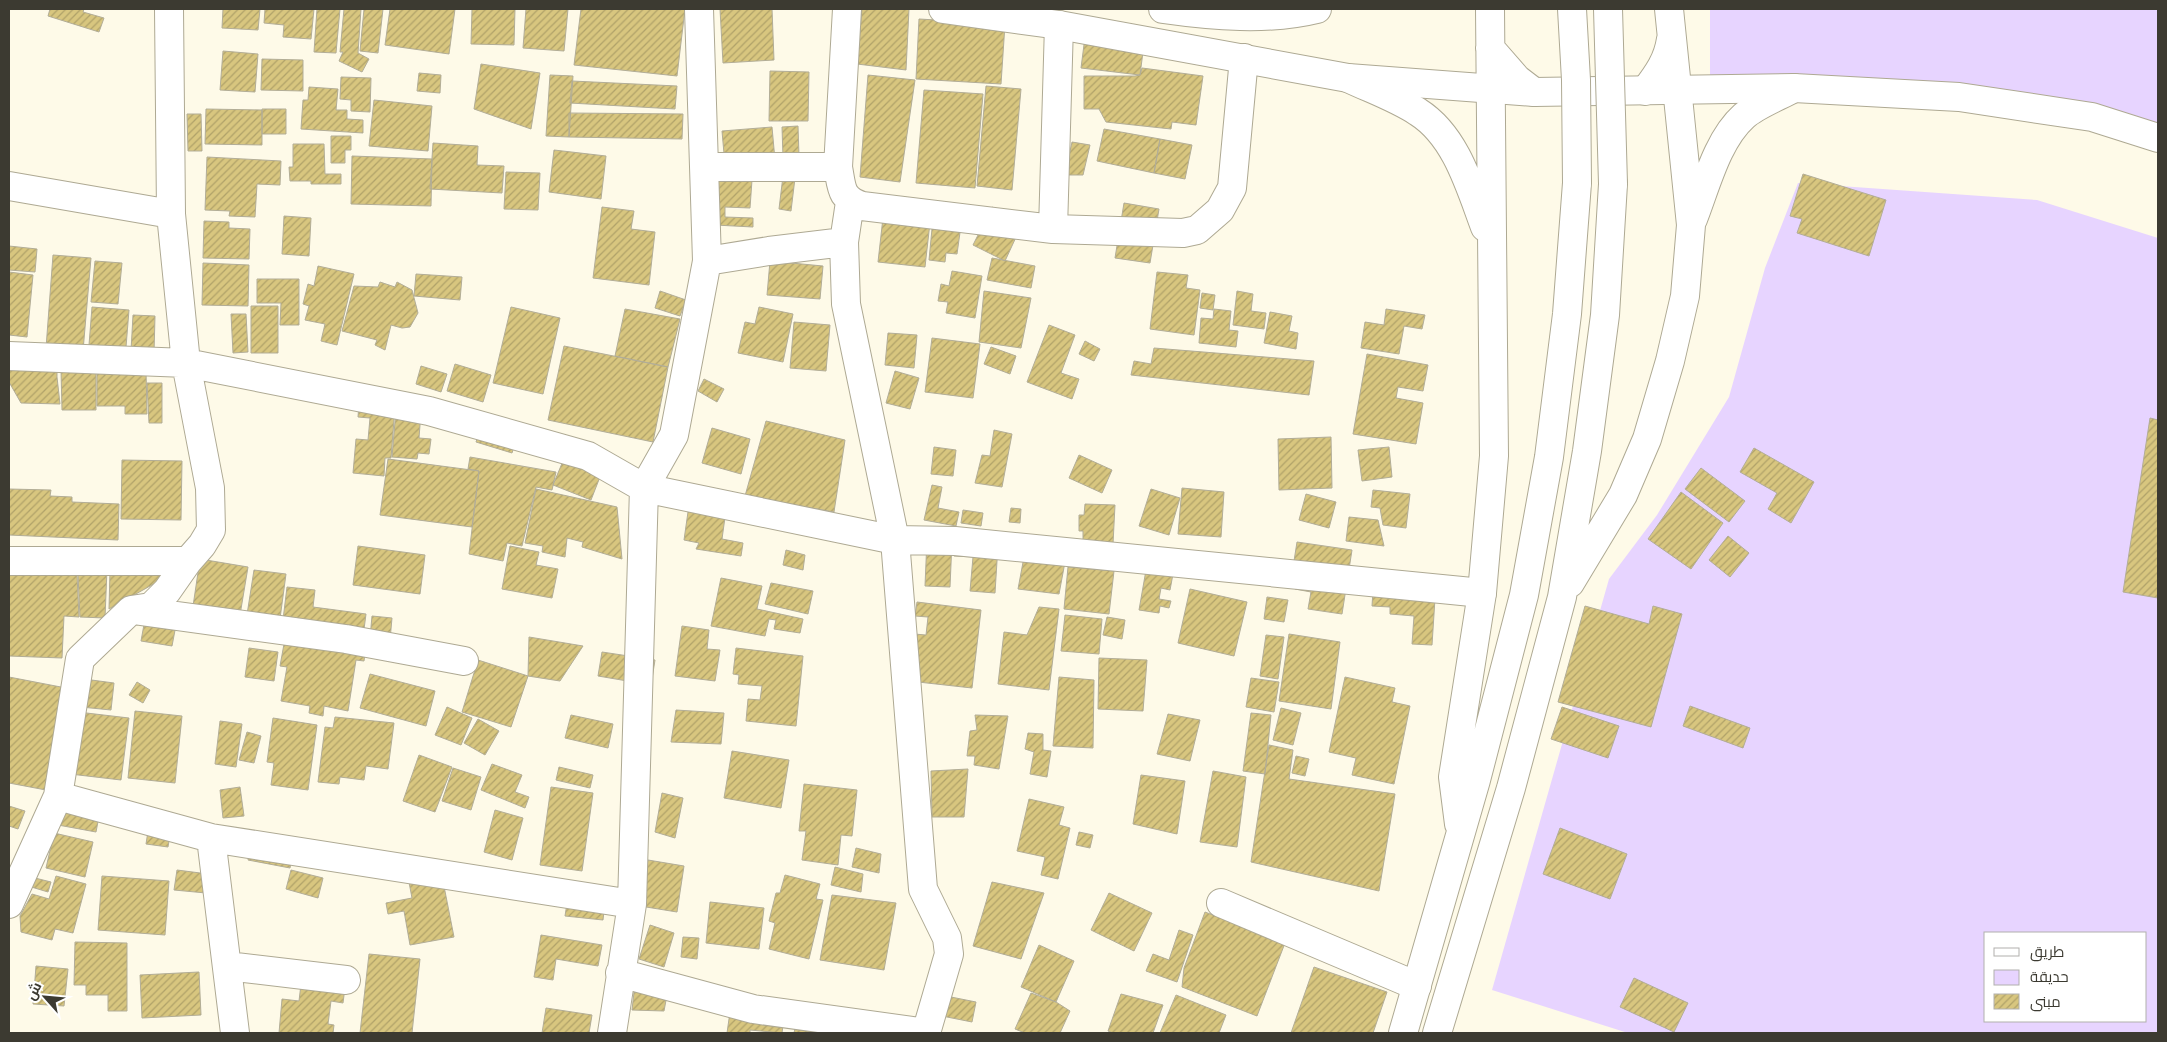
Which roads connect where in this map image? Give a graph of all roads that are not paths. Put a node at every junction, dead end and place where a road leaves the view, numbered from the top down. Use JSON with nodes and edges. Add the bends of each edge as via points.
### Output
{"nodes":[{"id":1,"x":169,"y":9,"type":"edge"},
{"id":2,"x":699,"y":9,"type":"edge"},
{"id":3,"x":847,"y":9,"type":"edge"},
{"id":4,"x":943,"y":9,"type":"edge"},
{"id":5,"x":1163,"y":9,"type":"edge"},
{"id":6,"x":1317,"y":9,"type":"edge"},
{"id":7,"x":1572,"y":9,"type":"edge"},
{"id":8,"x":1608,"y":9,"type":"edge"},
{"id":9,"x":1490,"y":10,"type":"edge"},
{"id":10,"x":1669,"y":16,"type":"edge"},
{"id":11,"x":1059,"y":25,"type":"junction"},
{"id":12,"x":1490,"y":48,"type":"junction"},
{"id":13,"x":1244,"y":58,"type":"junction"},
{"id":14,"x":1348,"y":78,"type":"junction"},
{"id":15,"x":1491,"y":87,"type":"junction"},
{"id":16,"x":1794,"y":88,"type":"junction"},
{"id":17,"x":1645,"y":90,"type":"junction"},
{"id":18,"x":1679,"y":91,"type":"junction"},
{"id":19,"x":1534,"y":92,"type":"junction"},
{"id":20,"x":2158,"y":138,"type":"edge"},
{"id":21,"x":705,"y":167,"type":"junction"},
{"id":22,"x":838,"y":167,"type":"junction"},
{"id":23,"x":9,"y":186,"type":"edge"},
{"id":24,"x":850,"y":202,"type":"junction"},
{"id":25,"x":171,"y":214,"type":"junction"},
{"id":26,"x":1691,"y":225,"type":"junction"},
{"id":27,"x":1053,"y":229,"type":"junction"},
{"id":28,"x":844,"y":242,"type":"junction"},
{"id":29,"x":1492,"y":247,"type":"junction"},
{"id":30,"x":707,"y":261,"type":"junction"},
{"id":31,"x":9,"y":356,"type":"edge"},
{"id":32,"x":186,"y":363,"type":"junction"},
{"id":33,"x":644,"y":488,"type":"junction"},
{"id":34,"x":895,"y":540,"type":"junction"},
{"id":35,"x":9,"y":561,"type":"edge"},
{"id":36,"x":188,"y":561,"type":"junction"},
{"id":37,"x":1482,"y":593,"type":"junction"},
{"id":38,"x":1562,"y":597,"type":"junction"},
{"id":39,"x":131,"y":610,"type":"junction"},
{"id":40,"x":464,"y":661,"type":"dead end"},
{"id":41,"x":58,"y":796,"type":"junction"},
{"id":42,"x":211,"y":838,"type":"junction"},
{"id":43,"x":1460,"y":838,"type":"junction"},
{"id":44,"x":1221,"y":903,"type":"dead end"},
{"id":45,"x":9,"y":904,"type":"edge"},
{"id":46,"x":632,"y":904,"type":"junction"},
{"id":47,"x":227,"y":966,"type":"junction"},
{"id":48,"x":620,"y":973,"type":"junction"},
{"id":49,"x":346,"y":980,"type":"dead end"},
{"id":50,"x":1417,"y":986,"type":"junction"},
{"id":51,"x":235,"y":1033,"type":"edge"},
{"id":52,"x":612,"y":1033,"type":"edge"},
{"id":53,"x":926,"y":1033,"type":"edge"},
{"id":54,"x":1403,"y":1033,"type":"edge"},
{"id":55,"x":1437,"y":1033,"type":"edge"}],
"edges":[{"from":1,"to":25,"type":"street"},
{"from":2,"to":21,"type":"street"},
{"from":3,"to":22,"type":"street"},
{"from":4,"to":11,"type":"street"},
{"from":5,"to":6,"type":"street","via":[[1246,16]]},
{"from":7,"to":43,"type":"street","bridge":true,"via":[[1577,183],[1568,314],[1524,595]]},
{"from":8,"to":38,"type":"street","bridge":true,"via":[[1613,184],[1605,315],[1587,451]]},
{"from":9,"to":12,"type":"street"},
{"from":10,"to":17,"type":"street","via":[[1668,54]]},
{"from":10,"to":18,"type":"street"},
{"from":11,"to":13,"type":"street"},
{"from":11,"to":27,"type":"street"},
{"from":12,"to":15,"type":"street"},
{"from":12,"to":19,"type":"street"},
{"from":13,"to":14,"type":"street"},
{"from":13,"to":27,"type":"street","via":[[1232,188],[1220,210],[1197,230],[1183,233]]},
{"from":14,"to":15,"type":"street"},
{"from":14,"to":29,"type":"street","via":[[1419,112],[1448,141],[1468,181]]},
{"from":15,"to":19,"type":"street"},
{"from":15,"to":29,"type":"street"},
{"from":16,"to":18,"type":"street"},
{"from":16,"to":20,"type":"street","via":[[1959,97],[2092,117]]},
{"from":16,"to":26,"type":"street","via":[[1745,114],[1732,128],[1722,145]]},
{"from":17,"to":18,"type":"street"},
{"from":17,"to":19,"type":"street"},
{"from":18,"to":26,"type":"street"},
{"from":21,"to":22,"type":"street"},
{"from":21,"to":30,"type":"street"},
{"from":22,"to":24,"type":"street","via":[[843,193]]},
{"from":23,"to":25,"type":"street"},
{"from":24,"to":27,"type":"street"},
{"from":24,"to":28,"type":"street"},
{"from":25,"to":32,"type":"street"},
{"from":26,"to":38,"type":"street","via":[[1685,296],[1647,439],[1623,495]]},
{"from":28,"to":30,"type":"street"},
{"from":28,"to":34,"type":"street","via":[[846,304]]},
{"from":29,"to":37,"type":"street","via":[[1494,456]]},
{"from":30,"to":33,"type":"street","via":[[674,435]]},
{"from":31,"to":32,"type":"street"},
{"from":32,"to":33,"type":"street","via":[[429,411],[588,456]]},
{"from":32,"to":36,"type":"street","via":[[212,507],[211,530]]},
{"from":33,"to":34,"type":"street"},
{"from":33,"to":46,"type":"street"},
{"from":34,"to":37,"type":"street","via":[[965,542]]},
{"from":34,"to":53,"type":"street","via":[[922,889],[947,938],[949,954]]},
{"from":35,"to":36,"type":"street"},
{"from":36,"to":39,"type":"street","via":[[151,607]]},
{"from":37,"to":43,"type":"street","via":[[1453,778]]},
{"from":38,"to":55,"type":"street","via":[[1512,788]]},
{"from":39,"to":40,"type":"street","via":[[346,639]]},
{"from":39,"to":41,"type":"street","via":[[80,659]]},
{"from":41,"to":42,"type":"street"},
{"from":41,"to":45,"type":"street"},
{"from":42,"to":46,"type":"street"},
{"from":42,"to":47,"type":"street"},
{"from":43,"to":50,"type":"street"},
{"from":44,"to":50,"type":"street"},
{"from":46,"to":48,"type":"street"},
{"from":47,"to":49,"type":"street"},
{"from":47,"to":51,"type":"street"},
{"from":48,"to":52,"type":"street"},
{"from":48,"to":53,"type":"street","via":[[753,1009]]},
{"from":50,"to":54,"type":"street"}]}
